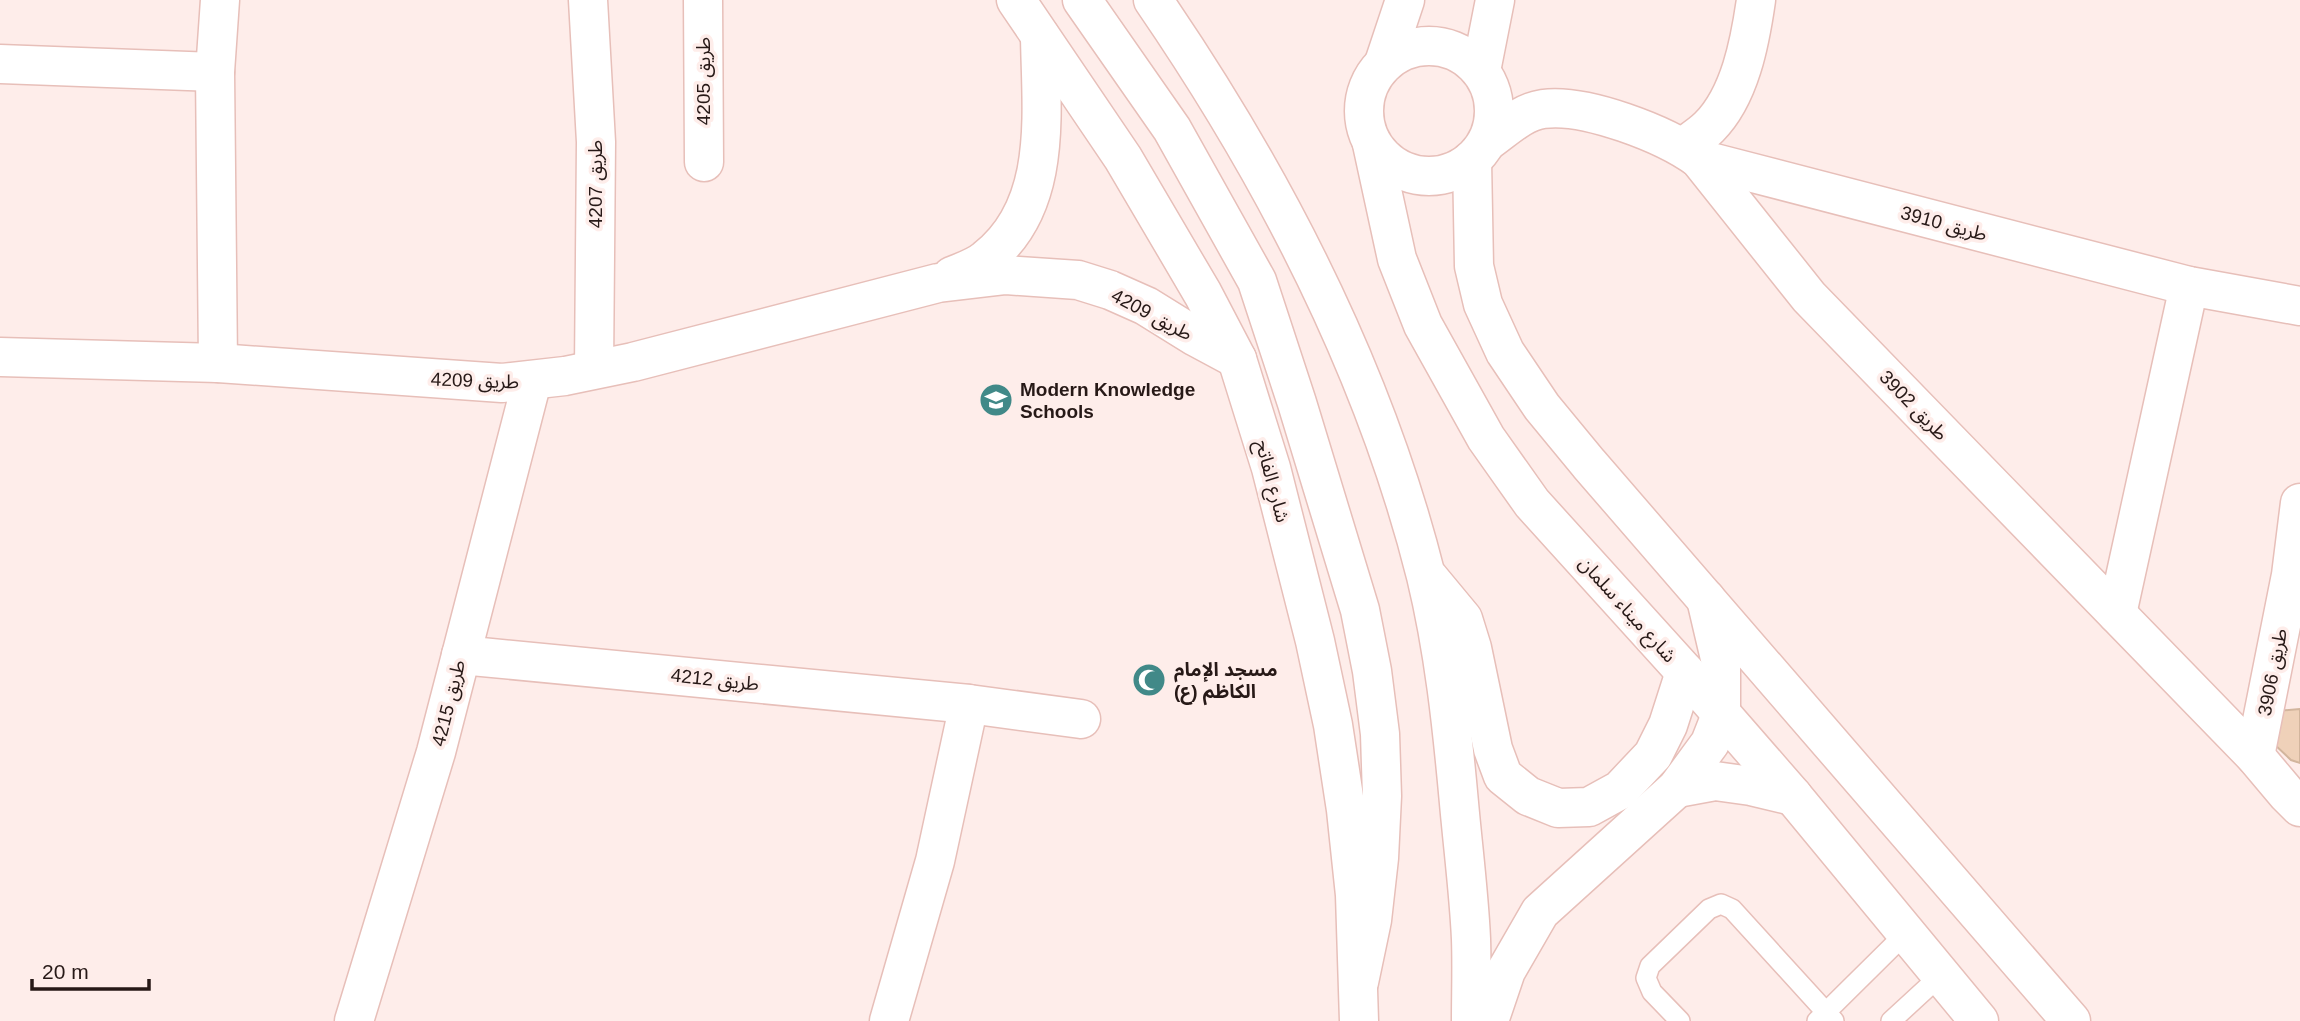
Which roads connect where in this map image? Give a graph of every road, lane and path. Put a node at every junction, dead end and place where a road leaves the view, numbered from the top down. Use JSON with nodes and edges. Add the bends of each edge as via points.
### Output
{"nodes":[{"id":1,"x":220,"y":0,"type":"edge"},
{"id":2,"x":588,"y":0,"type":"edge"},
{"id":3,"x":703,"y":0,"type":"edge"},
{"id":4,"x":1016,"y":0,"type":"edge"},
{"id":5,"x":1082,"y":0,"type":"edge"},
{"id":6,"x":1153,"y":0,"type":"edge"},
{"id":7,"x":1405,"y":0,"type":"edge"},
{"id":8,"x":1495,"y":0,"type":"edge"},
{"id":9,"x":1756,"y":0,"type":"edge"},
{"id":10,"x":1040,"y":36,"type":"junction"},
{"id":11,"x":1384,"y":63,"type":"junction"},
{"id":12,"x":0,"y":64,"type":"edge"},
{"id":13,"x":1481,"y":71,"type":"junction"},
{"id":14,"x":215,"y":72,"type":"junction"},
{"id":15,"x":1372,"y":144,"type":"junction"},
{"id":16,"x":1480,"y":151,"type":"junction"},
{"id":17,"x":1691,"y":153,"type":"junction"},
{"id":18,"x":704,"y":163,"type":"dead end"},
{"id":19,"x":938,"y":283,"type":"junction"},
{"id":20,"x":2189,"y":286,"type":"junction"},
{"id":21,"x":2300,"y":306,"type":"edge"},
{"id":22,"x":0,"y":357,"type":"edge"},
{"id":23,"x":1237,"y":359,"type":"junction"},
{"id":24,"x":218,"y":363,"type":"junction"},
{"id":25,"x":594,"y":369,"type":"junction"},
{"id":26,"x":532,"y":381,"type":"junction"},
{"id":27,"x":2300,"y":503,"type":"edge"},
{"id":28,"x":1425,"y":574,"type":"junction"},
{"id":29,"x":1706,"y":599,"type":"junction"},
{"id":30,"x":2117,"y":614,"type":"junction"},
{"id":31,"x":461,"y":655,"type":"junction"},
{"id":32,"x":1685,"y":672,"type":"junction"},
{"id":33,"x":969,"y":704,"type":"junction"},
{"id":34,"x":1721,"y":715,"type":"junction"},
{"id":35,"x":1081,"y":719,"type":"dead end"},
{"id":36,"x":2255,"y":756,"type":"junction"},
{"id":37,"x":1677,"y":788,"type":"junction"},
{"id":38,"x":1793,"y":796,"type":"junction"},
{"id":39,"x":2300,"y":807,"type":"edge"},
{"id":40,"x":1906,"y":933,"type":"junction"},
{"id":41,"x":1941,"y":975,"type":"junction"},
{"id":42,"x":1359,"y":982,"type":"junction"},
{"id":43,"x":1825,"y":1018,"type":"edge"},
{"id":44,"x":358,"y":1020,"type":"edge"},
{"id":45,"x":889,"y":1021,"type":"edge"},
{"id":46,"x":1359,"y":1021,"type":"edge"},
{"id":47,"x":1471,"y":1021,"type":"edge"},
{"id":48,"x":1489,"y":1021,"type":"edge"},
{"id":49,"x":1679,"y":1021,"type":"edge"},
{"id":50,"x":1891,"y":1021,"type":"edge"},
{"id":51,"x":1979,"y":1021,"type":"edge"},
{"id":52,"x":2071,"y":1021,"type":"edge"}],
"edges":[{"from":1,"to":14,"type":"main road"},
{"from":2,"to":25,"type":"main road","name":"طريق 4207","via":[[596,142]]},
{"from":3,"to":18,"type":"main road","name":"طريق 4205"},
{"from":4,"to":10,"type":"main road","name":"شارع الفاتح"},
{"from":5,"to":42,"type":"main road","via":[[1172,129],[1257,281],[1360,610],[1380,734],[1382,796],[1373,908]]},
{"from":6,"to":28,"type":"main road","via":[[1238,134],[1304,253],[1387,445]]},
{"from":7,"to":11,"type":"main road"},
{"from":8,"to":13,"type":"main road"},
{"from":9,"to":17,"type":"main road","via":[[1742,63],[1723,109]]},
{"from":10,"to":19,"type":"main road","name":"طريق 4209","via":[[1039,161],[1021,220],[985,261]]},
{"from":10,"to":23,"type":"main road","name":"شارع الفاتح","via":[[1123,158]]},
{"from":11,"to":13,"type":"main road","via":[[1423,45],[1465,55]]},
{"from":11,"to":15,"type":"main road","via":[[1371,80],[1364,101],[1364,123]]},
{"from":12,"to":14,"type":"main road"},
{"from":13,"to":16,"type":"main road","via":[[1495,112]]},
{"from":14,"to":24,"type":"main road"},
{"from":15,"to":16,"type":"main road","via":[[1400,170],[1419,176],[1456,170]]},
{"from":15,"to":32,"type":"main road","name":"شارع ميناء سلمان","via":[[1405,281],[1423,325],[1486,438],[1532,503]]},
{"from":16,"to":17,"type":"main road","name":"طريق 3902","via":[[1523,115],[1565,109],[1642,129]]},
{"from":16,"to":29,"type":"main road","via":[[1474,266],[1483,304],[1505,352],[1542,407]]},
{"from":17,"to":20,"type":"main road","name":"طريق 3910"},
{"from":17,"to":30,"type":"main road","name":"طريق 3902","via":[[1809,297]]},
{"from":19,"to":23,"type":"main road","name":"طريق 4209","via":[[1006,275],[1078,280],[1146,306]]},
{"from":19,"to":25,"type":"main road","name":"طريق 4209"},
{"from":20,"to":21,"type":"main road","name":"طريق 3910"},
{"from":20,"to":30,"type":"main road"},
{"from":22,"to":24,"type":"main road","name":"طريق 4209"},
{"from":23,"to":42,"type":"main road","name":"شارع الفاتح","via":[[1271,468],[1333,725],[1354,883]]},
{"from":24,"to":26,"type":"main road","name":"طريق 4209","via":[[502,383]]},
{"from":25,"to":26,"type":"main road","name":"طريق 4209"},
{"from":26,"to":31,"type":"main road","name":"طريق 4215"},
{"from":27,"to":36,"type":"main road","name":"طريق 3906","via":[[2291,575]]},
{"from":28,"to":32,"type":"main road","via":[[1463,619],[1503,776],[1528,796],[1558,808],[1589,807],[1620,790],[1653,755]]},
{"from":28,"to":47,"type":"main road","via":[[1443,658],[1455,760],[1471,940]]},
{"from":29,"to":34,"type":"main road","via":[[1721,663]]},
{"from":29,"to":52,"type":"main road"},
{"from":30,"to":36,"type":"main road","name":"طريق 3902"},
{"from":31,"to":33,"type":"main road","name":"طريق 4212"},
{"from":31,"to":44,"type":"main road","name":"طريق 4215"},
{"from":32,"to":34,"type":"main road","name":"شارع ميناء سلمان"},
{"from":33,"to":35,"type":"main road","name":"طريق 4212"},
{"from":33,"to":45,"type":"main road","via":[[935,861]]},
{"from":34,"to":37,"type":"main road","via":[[1710,743]]},
{"from":34,"to":38,"type":"main road","name":"شارع ميناء سلمان"},
{"from":36,"to":39,"type":"main road","name":"طريق 3902"},
{"from":37,"to":38,"type":"main road","via":[[1715,781]]},
{"from":37,"to":48,"type":"main road","via":[[1540,912],[1506,971]]},
{"from":38,"to":40,"type":"main road","name":"شارع ميناء سلمان"},
{"from":40,"to":41,"type":"main road","name":"شارع ميناء سلمان"},
{"from":40,"to":43,"type":"lane"},
{"from":41,"to":50,"type":"lane"},
{"from":41,"to":51,"type":"main road","name":"شارع ميناء سلمان"},
{"from":42,"to":46,"type":"main road","name":"شارع الفاتح"},
{"from":43,"to":49,"type":"lane","via":[[1732,909],[1721,904],[1709,909],[1650,966],[1646,978],[1652,992]]}]}
